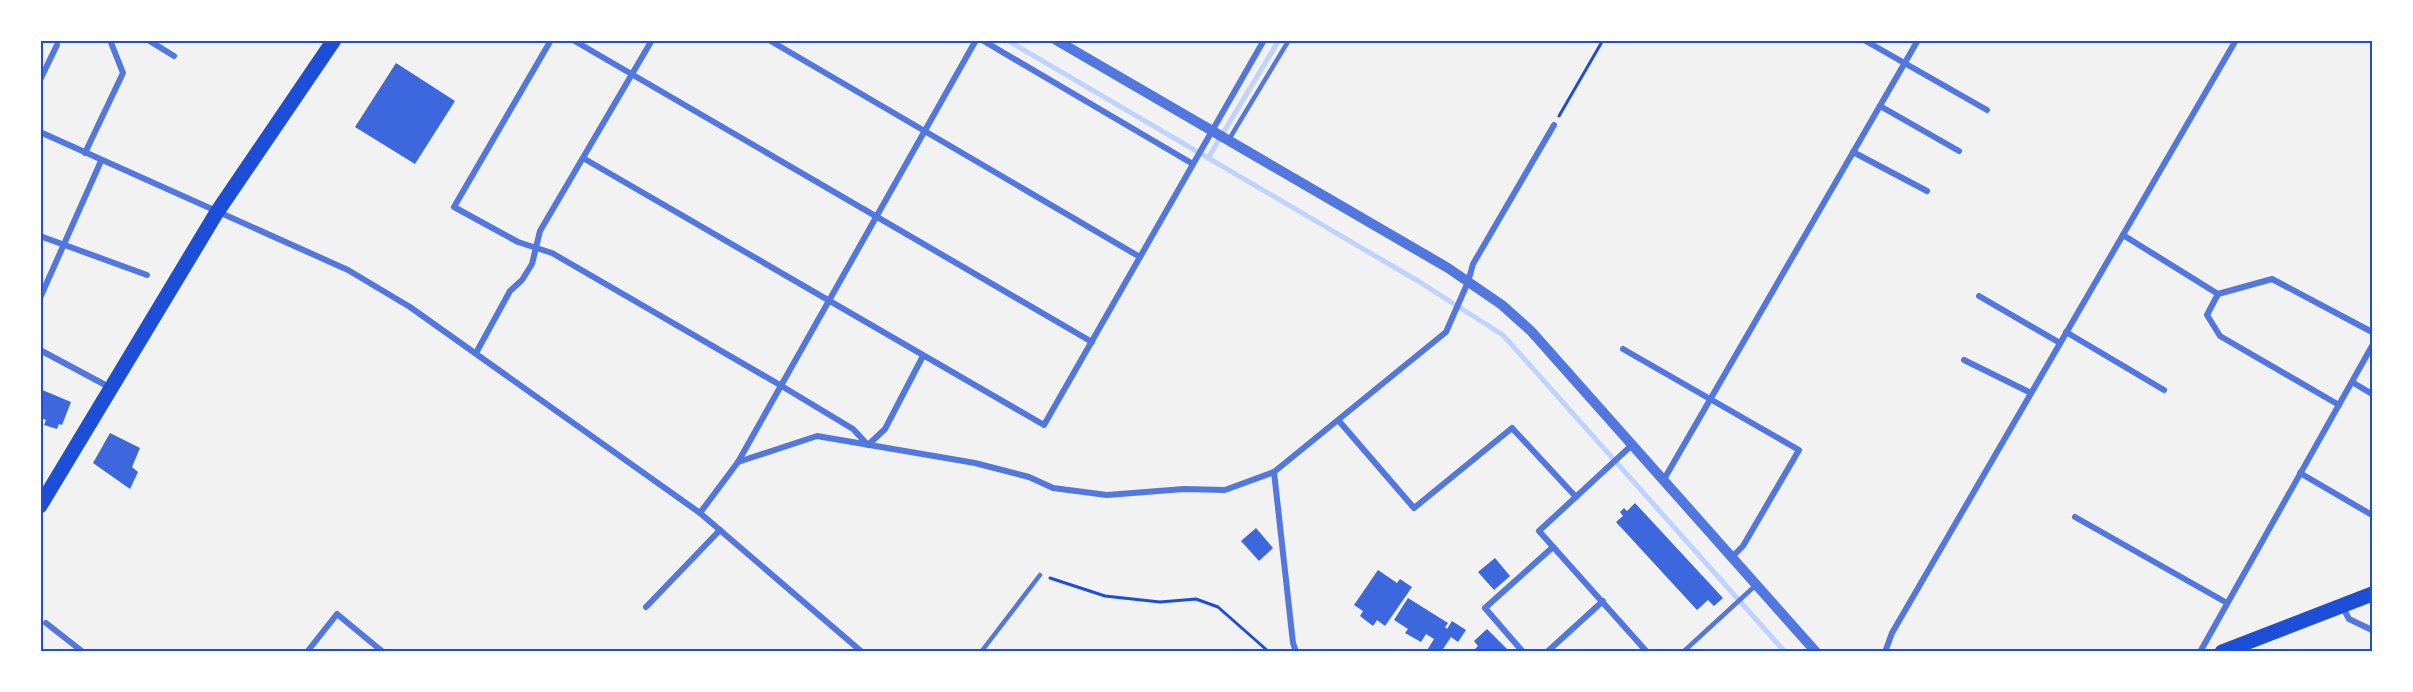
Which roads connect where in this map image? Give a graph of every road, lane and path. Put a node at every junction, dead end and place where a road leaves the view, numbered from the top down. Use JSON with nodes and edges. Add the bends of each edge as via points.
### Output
{"nodes":[{"id":1,"x":110,"y":40,"type":"edge"},
{"id":2,"x":148,"y":40,"type":"edge"},
{"id":3,"x":334,"y":40,"type":"edge"},
{"id":4,"x":551,"y":40,"type":"edge"},
{"id":5,"x":573,"y":40,"type":"edge"},
{"id":6,"x":652,"y":40,"type":"edge"},
{"id":7,"x":769,"y":40,"type":"edge"},
{"id":8,"x":976,"y":40,"type":"edge"},
{"id":9,"x":982,"y":40,"type":"edge"},
{"id":10,"x":1056,"y":40,"type":"edge"},
{"id":11,"x":1264,"y":40,"type":"edge"},
{"id":12,"x":1289,"y":40,"type":"edge"},
{"id":13,"x":1603,"y":40,"type":"edge"},
{"id":14,"x":1864,"y":40,"type":"edge"},
{"id":15,"x":1918,"y":40,"type":"edge"},
{"id":16,"x":2236,"y":40,"type":"edge"},
{"id":17,"x":57,"y":45,"type":"dead end"},
{"id":18,"x":174,"y":56,"type":"dead end"},
{"id":19,"x":1904,"y":64,"type":"junction"},
{"id":20,"x":632,"y":75,"type":"junction"},
{"id":21,"x":40,"y":80,"type":"edge"},
{"id":22,"x":1880,"y":106,"type":"junction"},
{"id":23,"x":1987,"y":110,"type":"dead end"},
{"id":24,"x":1554,"y":125,"type":"joint"},
{"id":25,"x":40,"y":132,"type":"edge"},
{"id":26,"x":925,"y":132,"type":"junction"},
{"id":27,"x":1212,"y":132,"type":"junction"},
{"id":28,"x":1228,"y":141,"type":"junction"},
{"id":29,"x":1959,"y":151,"type":"dead end"},
{"id":30,"x":1853,"y":152,"type":"junction"},
{"id":31,"x":85,"y":153,"type":"junction"},
{"id":32,"x":584,"y":158,"type":"junction"},
{"id":33,"x":102,"y":160,"type":"junction"},
{"id":34,"x":1193,"y":164,"type":"junction"},
{"id":35,"x":1927,"y":191,"type":"dead end"},
{"id":36,"x":217,"y":212,"type":"junction"},
{"id":37,"x":877,"y":217,"type":"junction"},
{"id":38,"x":2123,"y":235,"type":"junction"},
{"id":39,"x":40,"y":236,"type":"edge"},
{"id":40,"x":64,"y":245,"type":"junction"},
{"id":41,"x":535,"y":249,"type":"junction"},
{"id":42,"x":1140,"y":257,"type":"junction"},
{"id":43,"x":147,"y":275,"type":"dead end"},
{"id":44,"x":1468,"y":282,"type":"junction"},
{"id":45,"x":2218,"y":294,"type":"junction"},
{"id":46,"x":1979,"y":296,"type":"dead end"},
{"id":47,"x":40,"y":298,"type":"edge"},
{"id":48,"x":829,"y":300,"type":"junction"},
{"id":49,"x":2066,"y":332,"type":"junction"},
{"id":50,"x":2373,"y":332,"type":"edge"},
{"id":51,"x":1092,"y":342,"type":"junction"},
{"id":52,"x":2060,"y":343,"type":"junction"},
{"id":53,"x":2373,"y":346,"type":"edge"},
{"id":54,"x":1623,"y":349,"type":"dead end"},
{"id":55,"x":40,"y":350,"type":"edge"},
{"id":56,"x":476,"y":353,"type":"junction"},
{"id":57,"x":923,"y":356,"type":"junction"},
{"id":58,"x":1964,"y":360,"type":"dead end"},
{"id":59,"x":2352,"y":381,"type":"junction"},
{"id":60,"x":780,"y":385,"type":"junction"},
{"id":61,"x":111,"y":388,"type":"junction"},
{"id":62,"x":2164,"y":390,"type":"dead end"},
{"id":63,"x":2031,"y":393,"type":"junction"},
{"id":64,"x":2373,"y":394,"type":"edge"},
{"id":65,"x":1711,"y":398,"type":"junction"},
{"id":66,"x":2339,"y":405,"type":"junction"},
{"id":67,"x":1339,"y":421,"type":"junction"},
{"id":68,"x":868,"y":445,"type":"junction"},
{"id":69,"x":1632,"y":445,"type":"junction"},
{"id":70,"x":738,"y":462,"type":"junction"},
{"id":71,"x":1274,"y":472,"type":"junction"},
{"id":72,"x":2300,"y":473,"type":"junction"},
{"id":73,"x":1663,"y":481,"type":"junction"},
{"id":74,"x":1576,"y":497,"type":"junction"},
{"id":75,"x":43,"y":498,"type":"edge"},
{"id":76,"x":700,"y":513,"type":"junction"},
{"id":77,"x":2373,"y":515,"type":"edge"},
{"id":78,"x":2075,"y":517,"type":"dead end"},
{"id":79,"x":720,"y":530,"type":"junction"},
{"id":80,"x":1553,"y":547,"type":"junction"},
{"id":81,"x":1732,"y":557,"type":"junction"},
{"id":82,"x":1040,"y":575,"type":"joint"},
{"id":83,"x":1756,"y":585,"type":"junction"},
{"id":84,"x":2373,"y":594,"type":"edge"},
{"id":85,"x":1603,"y":601,"type":"junction"},
{"id":86,"x":2227,"y":603,"type":"junction"},
{"id":87,"x":2342,"y":605,"type":"junction"},
{"id":88,"x":646,"y":607,"type":"dead end"},
{"id":89,"x":46,"y":623,"type":"dead end"},
{"id":90,"x":2373,"y":630,"type":"edge"},
{"id":91,"x":83,"y":651,"type":"edge"},
{"id":92,"x":307,"y":651,"type":"edge"},
{"id":93,"x":383,"y":651,"type":"edge"},
{"id":94,"x":862,"y":651,"type":"edge"},
{"id":95,"x":981,"y":651,"type":"edge"},
{"id":96,"x":1269,"y":651,"type":"edge"},
{"id":97,"x":1296,"y":651,"type":"edge"},
{"id":98,"x":1523,"y":651,"type":"edge"},
{"id":99,"x":1547,"y":651,"type":"edge"},
{"id":100,"x":1647,"y":651,"type":"edge"},
{"id":101,"x":1683,"y":651,"type":"edge"},
{"id":102,"x":1816,"y":651,"type":"edge"},
{"id":103,"x":1885,"y":651,"type":"edge"},
{"id":104,"x":2200,"y":651,"type":"edge"},
{"id":105,"x":2222,"y":651,"type":"edge"}],
"edges":[{"from":1,"to":31,"type":"street","via":[[123,73]]},
{"from":2,"to":18,"type":"street"},
{"from":3,"to":36,"type":"main road"},
{"from":4,"to":41,"type":"street","via":[[454,207]]},
{"from":5,"to":20,"type":"street"},
{"from":6,"to":20,"type":"street"},
{"from":7,"to":26,"type":"street"},
{"from":8,"to":26,"type":"street"},
{"from":9,"to":34,"type":"street"},
{"from":10,"to":27,"type":"street"},
{"from":11,"to":27,"type":"street"},
{"from":12,"to":28,"type":"lane"},
{"from":13,"to":24,"type":"path"},
{"from":14,"to":19,"type":"street"},
{"from":15,"to":19,"type":"street"},
{"from":16,"to":38,"type":"street"},
{"from":17,"to":21,"type":"street"},
{"from":19,"to":22,"type":"street"},
{"from":19,"to":23,"type":"street"},
{"from":20,"to":32,"type":"street"},
{"from":20,"to":37,"type":"street"},
{"from":22,"to":29,"type":"street"},
{"from":22,"to":30,"type":"street"},
{"from":24,"to":44,"type":"street","via":[[1473,264]]},
{"from":25,"to":31,"type":"street"},
{"from":26,"to":37,"type":"street"},
{"from":26,"to":42,"type":"street"},
{"from":27,"to":28,"type":"street"},
{"from":27,"to":34,"type":"street"},
{"from":28,"to":44,"type":"street"},
{"from":30,"to":35,"type":"street"},
{"from":30,"to":65,"type":"street"},
{"from":31,"to":33,"type":"street"},
{"from":32,"to":41,"type":"street","via":[[540,231]]},
{"from":32,"to":48,"type":"street"},
{"from":33,"to":36,"type":"street"},
{"from":33,"to":40,"type":"street"},
{"from":34,"to":42,"type":"street"},
{"from":36,"to":56,"type":"street","via":[[348,270]]},
{"from":36,"to":61,"type":"main road"},
{"from":37,"to":48,"type":"street"},
{"from":37,"to":51,"type":"street"},
{"from":38,"to":45,"type":"street"},
{"from":38,"to":49,"type":"street"},
{"from":39,"to":40,"type":"street"},
{"from":40,"to":43,"type":"street"},
{"from":40,"to":47,"type":"street"},
{"from":41,"to":56,"type":"street","via":[[532,264],[510,291]]},
{"from":41,"to":60,"type":"street","via":[[552,253]]},
{"from":42,"to":51,"type":"street"},
{"from":44,"to":67,"type":"street","via":[[1446,332]]},
{"from":44,"to":69,"type":"street","via":[[1502,304],[1531,331]]},
{"from":45,"to":50,"type":"street","via":[[2272,279]]},
{"from":45,"to":66,"type":"street","via":[[2207,315],[2220,336]]},
{"from":46,"to":52,"type":"street"},
{"from":48,"to":57,"type":"street"},
{"from":48,"to":60,"type":"street"},
{"from":49,"to":52,"type":"street"},
{"from":49,"to":62,"type":"street"},
{"from":51,"to":57,"type":"street","via":[[1044,425]]},
{"from":52,"to":63,"type":"street"},
{"from":53,"to":59,"type":"street"},
{"from":54,"to":65,"type":"street"},
{"from":55,"to":61,"type":"street"},
{"from":56,"to":76,"type":"street"},
{"from":57,"to":68,"type":"street","via":[[885,429]]},
{"from":58,"to":63,"type":"street"},
{"from":59,"to":64,"type":"street"},
{"from":59,"to":66,"type":"street"},
{"from":60,"to":68,"type":"street","via":[[853,429]]},
{"from":60,"to":70,"type":"street"},
{"from":61,"to":75,"type":"main road"},
{"from":63,"to":103,"type":"street"},
{"from":65,"to":73,"type":"street"},
{"from":65,"to":81,"type":"street","via":[[1798,450],[1743,546]]},
{"from":66,"to":72,"type":"street"},
{"from":67,"to":71,"type":"street"},
{"from":67,"to":74,"type":"street","via":[[1413,508],[1512,428]]},
{"from":68,"to":70,"type":"street","via":[[816,436]]},
{"from":68,"to":71,"type":"street","via":[[975,463],[1029,477],[1053,488],[1107,495],[1225,490]]},
{"from":69,"to":73,"type":"street"},
{"from":69,"to":74,"type":"street"},
{"from":70,"to":76,"type":"street"},
{"from":71,"to":97,"type":"street"},
{"from":72,"to":77,"type":"street"},
{"from":72,"to":86,"type":"street"},
{"from":73,"to":81,"type":"street"},
{"from":74,"to":80,"type":"street","via":[[1539,531]]},
{"from":76,"to":79,"type":"street"},
{"from":78,"to":86,"type":"street"},
{"from":79,"to":88,"type":"street"},
{"from":79,"to":94,"type":"street"},
{"from":80,"to":85,"type":"street"},
{"from":80,"to":98,"type":"street","via":[[1485,608]]},
{"from":81,"to":83,"type":"street"},
{"from":82,"to":95,"type":"lane"},
{"from":82,"to":96,"type":"path","via":[[1105,596],[1160,602],[1196,598],[1218,607]]},
{"from":83,"to":101,"type":"lane"},
{"from":83,"to":102,"type":"street"},
{"from":84,"to":87,"type":"main road"},
{"from":85,"to":99,"type":"street"},
{"from":85,"to":100,"type":"street"},
{"from":86,"to":104,"type":"street"},
{"from":87,"to":90,"type":"street","via":[[2349,619]]},
{"from":87,"to":105,"type":"main road"},
{"from":89,"to":91,"type":"street"},
{"from":92,"to":93,"type":"street","via":[[337,614]]}]}
